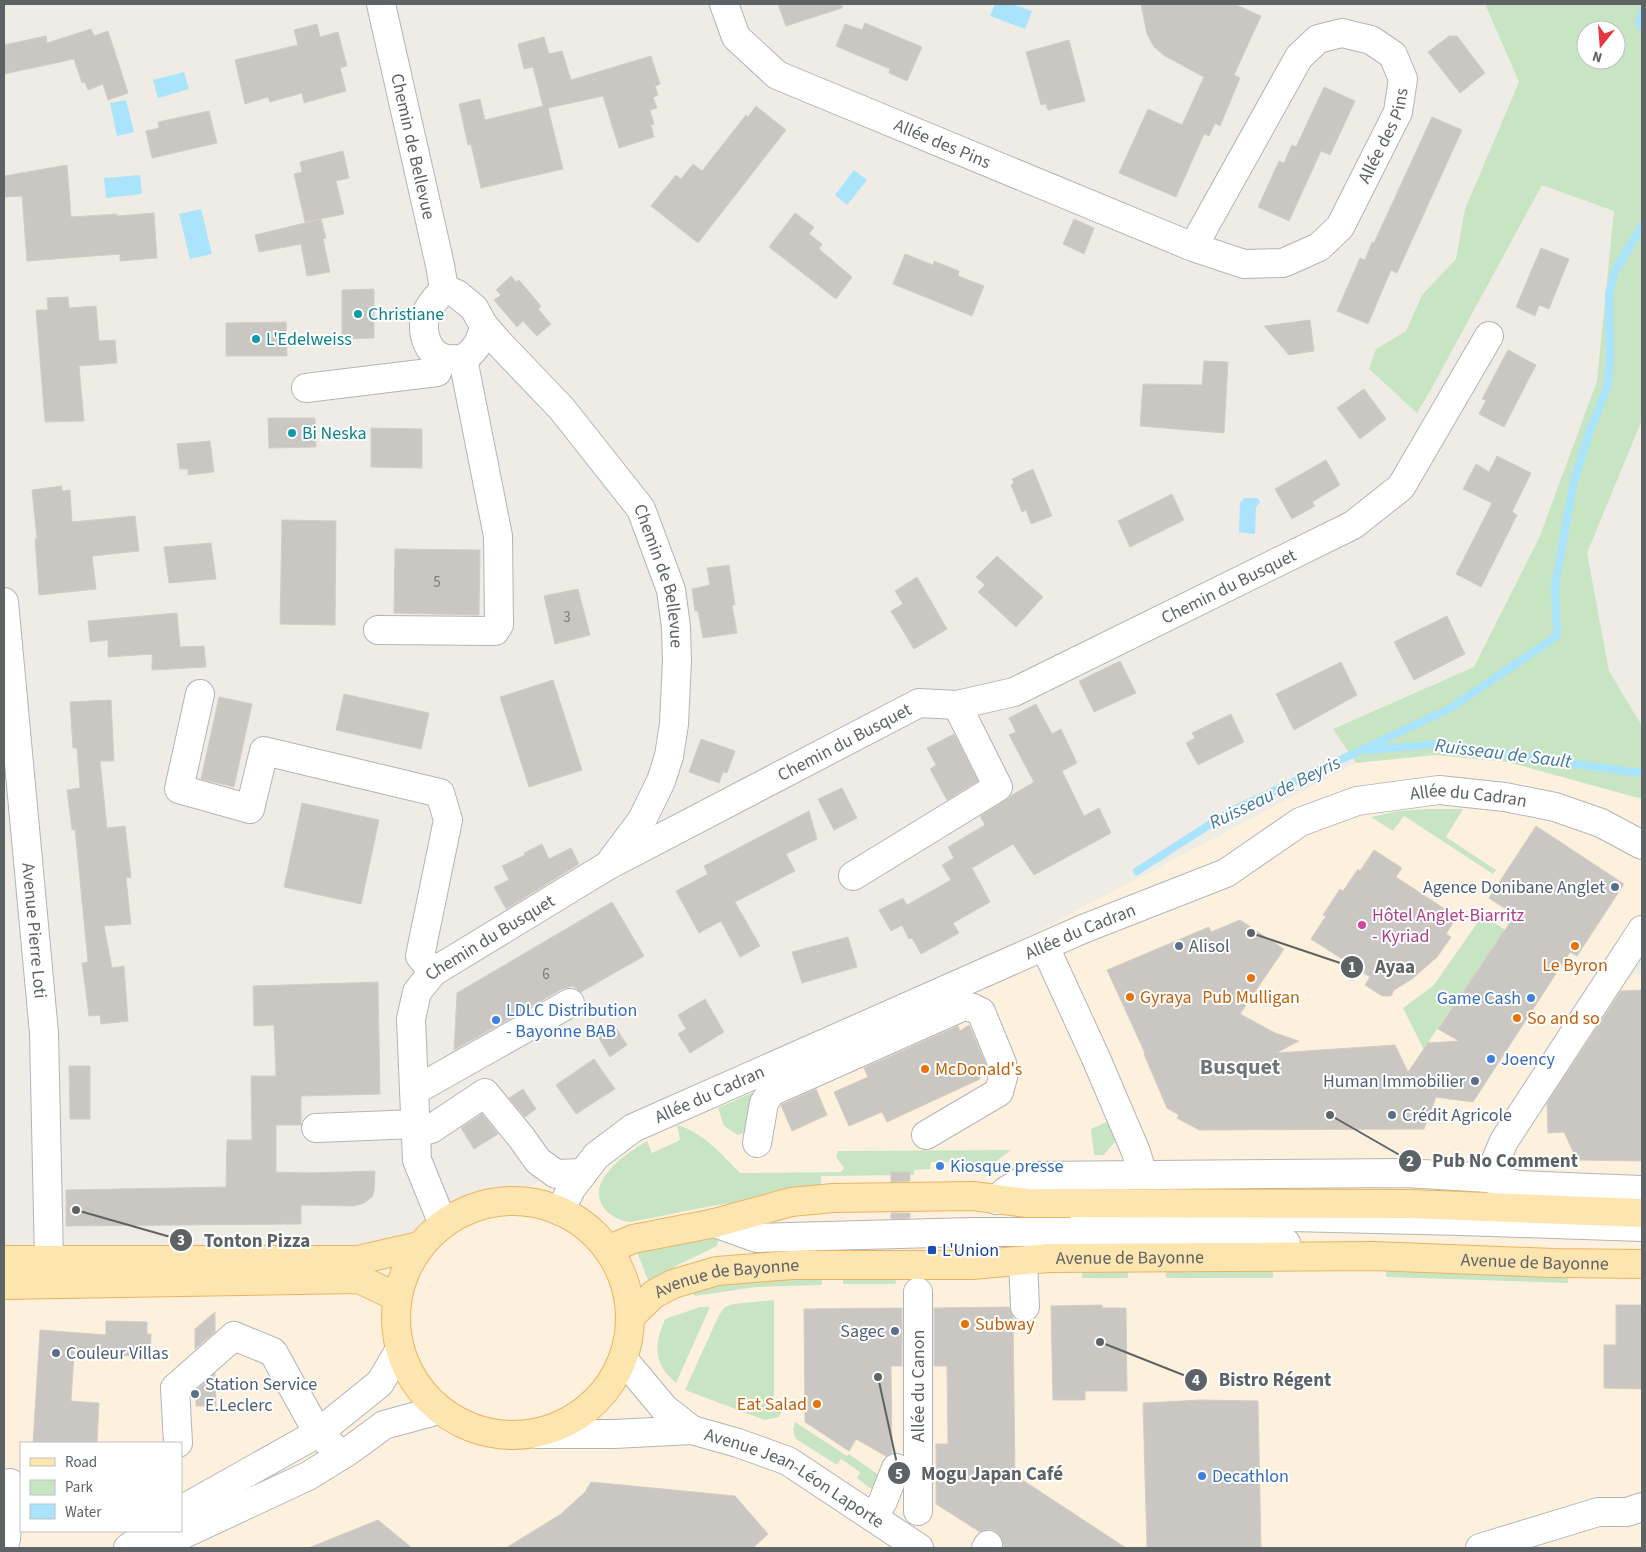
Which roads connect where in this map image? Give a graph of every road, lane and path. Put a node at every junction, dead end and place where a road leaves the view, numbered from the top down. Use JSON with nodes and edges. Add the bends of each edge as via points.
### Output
{"nodes":[{"id":1,"x":381,"y":4,"type":"edge"},
{"id":2,"x":724,"y":4,"type":"edge"},
{"id":3,"x":1193,"y":248,"type":"junction"},
{"id":4,"x":444,"y":289,"type":"junction"},
{"id":5,"x":484,"y":326,"type":"junction"},
{"id":6,"x":1489,"y":336,"type":"dead end"},
{"id":7,"x":453,"y":359,"type":"junction"},
{"id":8,"x":306,"y":388,"type":"dead end"},
{"id":9,"x":4,"y":602,"type":"edge"},
{"id":10,"x":378,"y":630,"type":"dead end"},
{"id":11,"x":200,"y":694,"type":"dead end"},
{"id":12,"x":956,"y":705,"type":"junction"},
{"id":13,"x":1642,"y":844,"type":"edge"},
{"id":14,"x":607,"y":866,"type":"junction"},
{"id":15,"x":853,"y":876,"type":"dead end"},
{"id":16,"x":1642,"y":930,"type":"edge"},
{"id":17,"x":1045,"y":947,"type":"junction"},
{"id":18,"x":433,"y":972,"type":"junction"},
{"id":19,"x":570,"y":1003,"type":"dead end"},
{"id":20,"x":414,"y":1091,"type":"junction"},
{"id":21,"x":316,"y":1128,"type":"dead end"},
{"id":22,"x":416,"y":1129,"type":"junction"},
{"id":23,"x":926,"y":1135,"type":"dead end"},
{"id":24,"x":757,"y":1143,"type":"dead end"},
{"id":25,"x":583,"y":1173,"type":"junction"},
{"id":26,"x":1143,"y":1175,"type":"junction"},
{"id":27,"x":1488,"y":1178,"type":"junction"},
{"id":28,"x":1642,"y":1190,"type":"edge"},
{"id":29,"x":996,"y":1200,"type":"junction"},
{"id":30,"x":560,"y":1211,"type":"junction"},
{"id":31,"x":1642,"y":1213,"type":"edge"},
{"id":32,"x":715,"y":1223,"type":"junction"},
{"id":33,"x":443,"y":1224,"type":"junction"},
{"id":34,"x":1642,"y":1227,"type":"edge"},
{"id":35,"x":1074,"y":1232,"type":"junction"},
{"id":36,"x":757,"y":1238,"type":"junction"},
{"id":37,"x":420,"y":1246,"type":"junction"},
{"id":38,"x":608,"y":1250,"type":"junction"},
{"id":39,"x":1642,"y":1253,"type":"edge"},
{"id":40,"x":4,"y":1260,"type":"edge"},
{"id":41,"x":49,"y":1260,"type":"junction"},
{"id":42,"x":1024,"y":1261,"type":"junction"},
{"id":43,"x":1642,"y":1264,"type":"edge"},
{"id":44,"x":717,"y":1271,"type":"junction"},
{"id":45,"x":4,"y":1285,"type":"edge"},
{"id":46,"x":918,"y":1292,"type":"dead end"},
{"id":47,"x":397,"y":1297,"type":"junction"},
{"id":48,"x":1025,"y":1307,"type":"dead end"},
{"id":49,"x":630,"y":1317,"type":"junction"},
{"id":50,"x":398,"y":1338,"type":"junction"},
{"id":51,"x":624,"y":1359,"type":"junction"},
{"id":52,"x":439,"y":1410,"type":"junction"},
{"id":53,"x":692,"y":1430,"type":"junction"},
{"id":54,"x":318,"y":1433,"type":"junction"},
{"id":55,"x":537,"y":1434,"type":"junction"},
{"id":56,"x":178,"y":1442,"type":"edge"},
{"id":57,"x":342,"y":1455,"type":"junction"},
{"id":58,"x":896,"y":1468,"type":"dead end"},
{"id":59,"x":10,"y":1483,"type":"dead end"},
{"id":60,"x":1642,"y":1507,"type":"edge"},
{"id":61,"x":182,"y":1510,"type":"edge"},
{"id":62,"x":234,"y":1510,"type":"junction"},
{"id":63,"x":918,"y":1511,"type":"dead end"},
{"id":64,"x":874,"y":1518,"type":"junction"},
{"id":65,"x":151,"y":1532,"type":"edge"},
{"id":66,"x":4,"y":1546,"type":"edge"},
{"id":67,"x":128,"y":1548,"type":"edge"},
{"id":68,"x":154,"y":1548,"type":"edge"},
{"id":69,"x":919,"y":1548,"type":"edge"},
{"id":70,"x":1480,"y":1548,"type":"edge"}],
"edges":[{"from":1,"to":4,"type":"street","name":"Chemin de Bellevue"},
{"from":2,"to":3,"type":"street","name":"Allée des Pins","via":[[736,37],[777,75]]},
{"from":3,"to":3,"type":"street","name":"Allée des Pins","via":[[1244,264],[1284,263],[1319,247],[1340,227],[1398,112],[1403,79],[1393,55],[1371,40],[1342,33],[1318,39],[1299,57]]},
{"from":4,"to":5,"type":"street","name":"Chemin de Bellevue","via":[[457,294],[474,308]]},
{"from":4,"to":7,"type":"street","via":[[428,309],[423,324],[430,348]]},
{"from":5,"to":7,"type":"street","via":[[482,339],[474,351]]},
{"from":5,"to":14,"type":"street","name":"Chemin de Bellevue","via":[[562,409],[641,509],[671,590],[677,660],[670,756],[642,820]]},
{"from":6,"to":12,"type":"street","name":"Chemin du Busquet","via":[[1401,488],[1353,525],[1014,692]]},
{"from":7,"to":8,"type":"street","via":[[437,372]]},
{"from":7,"to":10,"type":"street","via":[[498,536],[499,625],[495,631]]},
{"from":9,"to":41,"type":"street","name":"Avenue Pierre Loti","via":[[44,1033]]},
{"from":11,"to":18,"type":"street","via":[[179,789],[250,809],[264,751],[440,793],[448,820],[420,956]]},
{"from":12,"to":14,"type":"street","name":"Chemin du Busquet","via":[[919,703]]},
{"from":12,"to":15,"type":"street","via":[[998,786]]},
{"from":13,"to":17,"type":"street","name":"Allée du Cadran","via":[[1601,823],[1555,807],[1504,797],[1439,790],[1357,801],[1300,822],[1226,873]]},
{"from":14,"to":18,"type":"street","name":"Chemin du Busquet"},
{"from":16,"to":27,"type":"street","via":[[1504,1141]]},
{"from":17,"to":25,"type":"street","name":"Allée du Cadran","via":[[633,1128],[596,1156]]},
{"from":17,"to":26,"type":"street","via":[[1095,1056]]},
{"from":18,"to":20,"type":"street","name":"Chemin du Busquet","via":[[418,992],[411,1019]]},
{"from":19,"to":20,"type":"street"},
{"from":20,"to":22,"type":"street","name":"Chemin du Busquet"},
{"from":21,"to":22,"type":"street"},
{"from":22,"to":25,"type":"street","via":[[431,1129],[485,1093],[538,1161],[556,1174]]},
{"from":22,"to":33,"type":"street","name":"Chemin du Busquet","via":[[417,1160]]},
{"from":23,"to":24,"type":"street","via":[[999,1092],[1002,1062],[981,1012],[973,1008],[964,1006],[771,1092],[764,1103]]},
{"from":25,"to":30,"type":"street","name":"Allée du Cadran"},
{"from":26,"to":27,"type":"street","via":[[1406,1173]]},
{"from":26,"to":29,"type":"street","via":[[1030,1176]]},
{"from":27,"to":28,"type":"street","via":[[1518,1185]]},
{"from":29,"to":31,"type":"main road","via":[[1027,1203],[1410,1204]]},
{"from":29,"to":32,"type":"main road","via":[[973,1196],[832,1198],[791,1202]]},
{"from":30,"to":33,"type":"main road","via":[[530,1203],[500,1202],[470,1209]]},
{"from":30,"to":38,"type":"main road","via":[[586,1228]]},
{"from":32,"to":36,"type":"street"},
{"from":32,"to":38,"type":"main road","via":[[633,1239]]},
{"from":33,"to":37,"type":"main road"},
{"from":34,"to":35,"type":"street","via":[[1290,1217],[1092,1219]]},
{"from":35,"to":36,"type":"street"},
{"from":35,"to":39,"type":"street","via":[[1085,1242],[1388,1244]]},
{"from":36,"to":44,"type":"street"},
{"from":37,"to":41,"type":"main road","via":[[358,1260]]},
{"from":37,"to":47,"type":"main road","via":[[405,1270]]},
{"from":38,"to":49,"type":"main road","via":[[624,1282]]},
{"from":40,"to":41,"type":"main road"},
{"from":42,"to":43,"type":"main road","name":"Avenue de Bayonne","via":[[1049,1258],[1374,1256]]},
{"from":42,"to":44,"type":"main road","name":"Avenue de Bayonne","via":[[972,1265],[792,1265]]},
{"from":42,"to":48,"type":"street"},
{"from":44,"to":49,"type":"main road","name":"Avenue de Bayonne","via":[[674,1284],[654,1294]]},
{"from":45,"to":47,"type":"main road","via":[[359,1280]]},
{"from":46,"to":63,"type":"street","name":"Allée du Canon"},
{"from":47,"to":50,"type":"main road"},
{"from":49,"to":51,"type":"main road"},
{"from":50,"to":52,"type":"main road","via":[[402,1359],[417,1386]]},
{"from":50,"to":54,"type":"street","via":[[380,1383]]},
{"from":51,"to":53,"type":"street","name":"Avenue Jean-Léon Laporte","via":[[664,1408]]},
{"from":51,"to":55,"type":"main road","via":[[595,1401],[573,1420]]},
{"from":52,"to":55,"type":"main road","via":[[467,1427],[499,1435]]},
{"from":52,"to":57,"type":"street","via":[[384,1424]]},
{"from":53,"to":55,"type":"street","name":"Avenue Jean-Léon Laporte"},
{"from":53,"to":64,"type":"street","name":"Avenue Jean-Léon Laporte","via":[[788,1461]]},
{"from":54,"to":56,"type":"street","via":[[273,1352],[234,1336],[175,1388]]},
{"from":54,"to":57,"type":"street"},
{"from":54,"to":61,"type":"street"},
{"from":57,"to":62,"type":"street","via":[[308,1476]]},
{"from":58,"to":64,"type":"street"},
{"from":59,"to":66,"type":"street"},
{"from":60,"to":70,"type":"street","via":[[1627,1512],[1598,1512]]},
{"from":61,"to":62,"type":"street"},
{"from":62,"to":68,"type":"street"},
{"from":64,"to":69,"type":"street","name":"Avenue Jean-Léon Laporte"},
{"from":65,"to":67,"type":"street"}]}
